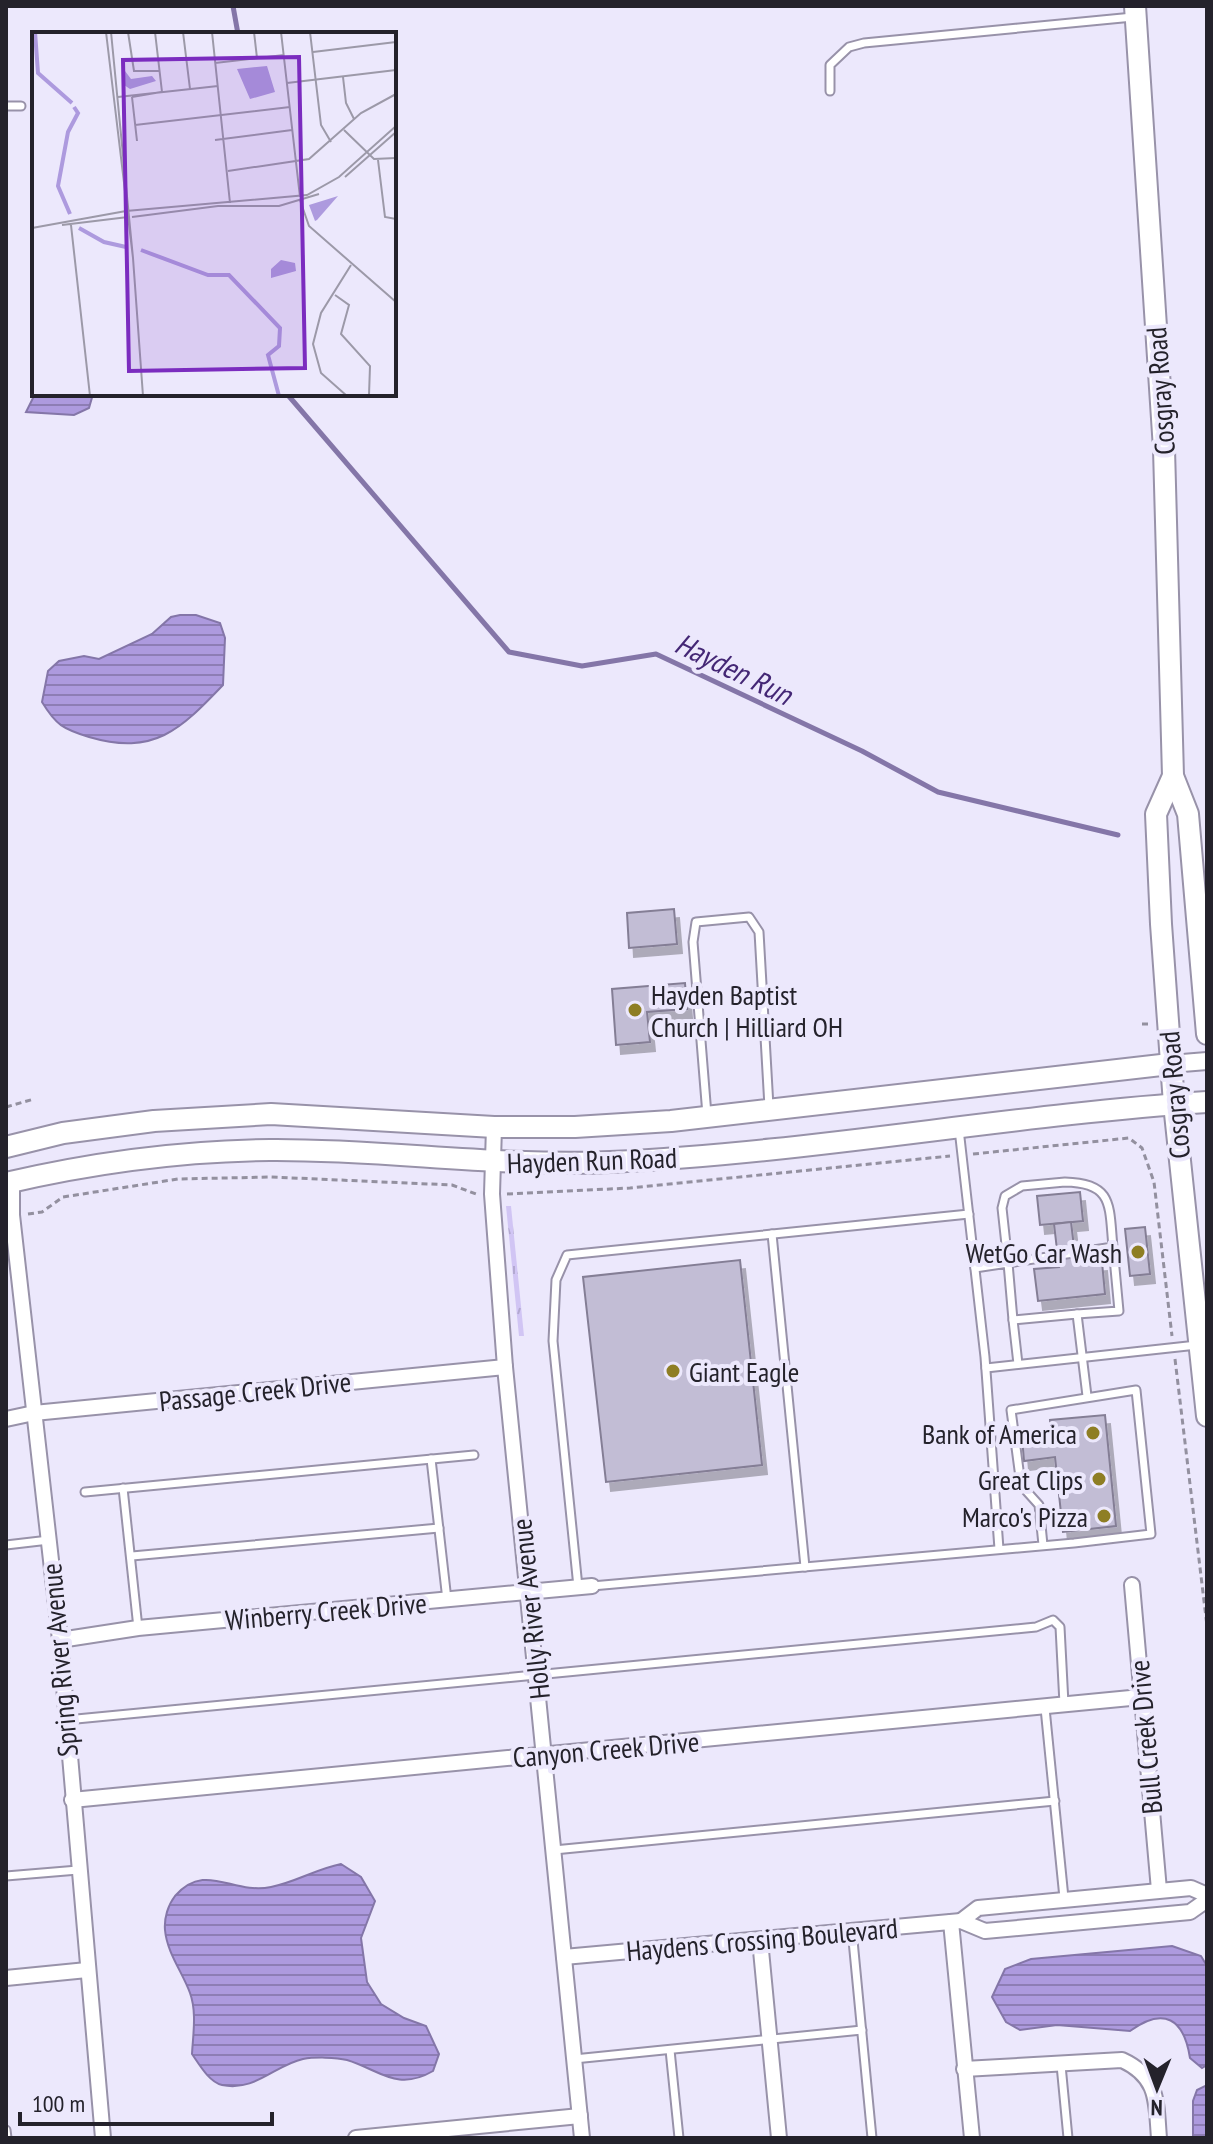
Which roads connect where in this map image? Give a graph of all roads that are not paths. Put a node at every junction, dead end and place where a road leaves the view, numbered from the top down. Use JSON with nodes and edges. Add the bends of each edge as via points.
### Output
{"nodes":[{"id":1,"x":1135,"y":11,"type":"edge"},
{"id":2,"x":830,"y":91,"type":"dead end"},
{"id":3,"x":6,"y":106,"type":"edge"},
{"id":4,"x":21,"y":106,"type":"dead end"},
{"id":5,"x":1173,"y":776,"type":"junction"},
{"id":6,"x":1207,"y":1034,"type":"edge"},
{"id":7,"x":1207,"y":1061,"type":"edge"},
{"id":8,"x":1170,"y":1064,"type":"junction"},
{"id":9,"x":1207,"y":1102,"type":"edge"},
{"id":10,"x":1174,"y":1104,"type":"junction"},
{"id":11,"x":769,"y":1109,"type":"junction"},
{"id":12,"x":707,"y":1117,"type":"junction"},
{"id":13,"x":494,"y":1127,"type":"junction"},
{"id":14,"x":959,"y":1127,"type":"junction"},
{"id":15,"x":7,"y":1144,"type":"edge"},
{"id":16,"x":493,"y":1162,"type":"junction"},
{"id":17,"x":9,"y":1183,"type":"edge"},
{"id":18,"x":969,"y":1214,"type":"junction"},
{"id":19,"x":772,"y":1234,"type":"junction"},
{"id":20,"x":1113,"y":1247,"type":"junction"},
{"id":21,"x":1008,"y":1263,"type":"junction"},
{"id":22,"x":975,"y":1268,"type":"junction"},
{"id":23,"x":1077,"y":1314,"type":"junction"},
{"id":24,"x":1013,"y":1320,"type":"junction"},
{"id":25,"x":1199,"y":1345,"type":"junction"},
{"id":26,"x":1082,"y":1356,"type":"junction"},
{"id":27,"x":1018,"y":1364,"type":"junction"},
{"id":28,"x":505,"y":1367,"type":"junction"},
{"id":29,"x":986,"y":1368,"type":"junction"},
{"id":30,"x":1087,"y":1396,"type":"junction"},
{"id":31,"x":34,"y":1413,"type":"junction"},
{"id":32,"x":1207,"y":1416,"type":"edge"},
{"id":33,"x":6,"y":1419,"type":"edge"},
{"id":34,"x":474,"y":1455,"type":"dead end"},
{"id":35,"x":431,"y":1459,"type":"junction"},
{"id":36,"x":123,"y":1488,"type":"junction"},
{"id":37,"x":85,"y":1492,"type":"dead end"},
{"id":38,"x":439,"y":1528,"type":"junction"},
{"id":39,"x":49,"y":1540,"type":"junction"},
{"id":40,"x":6,"y":1545,"type":"edge"},
{"id":41,"x":1043,"y":1545,"type":"junction"},
{"id":42,"x":999,"y":1549,"type":"junction"},
{"id":43,"x":132,"y":1556,"type":"junction"},
{"id":44,"x":805,"y":1567,"type":"junction"},
{"id":45,"x":1132,"y":1585,"type":"dead end"},
{"id":46,"x":585,"y":1586,"type":"junction"},
{"id":47,"x":529,"y":1594,"type":"junction"},
{"id":48,"x":447,"y":1601,"type":"junction"},
{"id":49,"x":138,"y":1628,"type":"junction"},
{"id":50,"x":60,"y":1640,"type":"junction"},
{"id":51,"x":537,"y":1676,"type":"junction"},
{"id":52,"x":1141,"y":1697,"type":"junction"},
{"id":53,"x":1065,"y":1706,"type":"junction"},
{"id":54,"x":1045,"y":1708,"type":"junction"},
{"id":55,"x":65,"y":1720,"type":"junction"},
{"id":56,"x":546,"y":1754,"type":"junction"},
{"id":57,"x":72,"y":1800,"type":"junction"},
{"id":58,"x":1055,"y":1801,"type":"junction"},
{"id":59,"x":554,"y":1850,"type":"junction"},
{"id":60,"x":78,"y":1870,"type":"junction"},
{"id":61,"x":6,"y":1876,"type":"edge"},
{"id":62,"x":1159,"y":1890,"type":"junction"},
{"id":63,"x":1064,"y":1898,"type":"junction"},
{"id":64,"x":1207,"y":1898,"type":"edge"},
{"id":65,"x":956,"y":1922,"type":"junction"},
{"id":66,"x":852,"y":1930,"type":"junction"},
{"id":67,"x":760,"y":1940,"type":"junction"},
{"id":68,"x":564,"y":1957,"type":"junction"},
{"id":69,"x":87,"y":1970,"type":"junction"},
{"id":70,"x":6,"y":1978,"type":"edge"},
{"id":71,"x":862,"y":2030,"type":"junction"},
{"id":72,"x":769,"y":2040,"type":"junction"},
{"id":73,"x":670,"y":2050,"type":"junction"},
{"id":74,"x":574,"y":2059,"type":"junction"},
{"id":75,"x":1060,"y":2064,"type":"junction"},
{"id":76,"x":964,"y":2069,"type":"junction"},
{"id":77,"x":580,"y":2116,"type":"junction"},
{"id":78,"x":6,"y":2130,"type":"edge"},
{"id":79,"x":7,"y":2138,"type":"edge"},
{"id":80,"x":103,"y":2138,"type":"edge"},
{"id":81,"x":356,"y":2138,"type":"edge"},
{"id":82,"x":582,"y":2138,"type":"edge"},
{"id":83,"x":679,"y":2138,"type":"edge"},
{"id":84,"x":779,"y":2138,"type":"edge"},
{"id":85,"x":872,"y":2138,"type":"edge"},
{"id":86,"x":972,"y":2138,"type":"edge"},
{"id":87,"x":1068,"y":2138,"type":"edge"},
{"id":88,"x":1159,"y":2138,"type":"edge"}],
"edges":[{"from":1,"to":2,"type":"lane","via":[[864,43],[849,47],[830,65]]},
{"from":1,"to":5,"type":"main road","name":"Cosgray Road","via":[[1164,449]]},
{"from":3,"to":4,"type":"lane"},
{"from":5,"to":6,"type":"main road","name":"Cosgray Road","via":[[1188,814]]},
{"from":5,"to":8,"type":"main road","name":"Cosgray Road","via":[[1156,814]]},
{"from":7,"to":8,"type":"street","name":"Hayden Run Road"},
{"from":8,"to":10,"type":"main road","name":"Cosgray Road"},
{"from":8,"to":11,"type":"main road","name":"Hayden Run Road"},
{"from":9,"to":10,"type":"main road","name":"Hayden Run Road"},
{"from":10,"to":14,"type":"main road","name":"Hayden Run Road"},
{"from":10,"to":25,"type":"main road","name":"Cosgray Road"},
{"from":11,"to":12,"type":"main road","name":"Hayden Run Road"},
{"from":11,"to":12,"type":"lane","via":[[759,932],[749,917],[696,922],[693,942]]},
{"from":12,"to":13,"type":"main road","name":"Hayden Run Road"},
{"from":13,"to":15,"type":"main road","name":"Hayden Run Road","via":[[271,1114],[154,1121]]},
{"from":13,"to":16,"type":"street","name":"Holly River Avenue"},
{"from":14,"to":16,"type":"main road","name":"Hayden Run Road","via":[[714,1156]]},
{"from":14,"to":18,"type":"lane"},
{"from":15,"to":17,"type":"main road","name":"Hayden Run Road"},
{"from":16,"to":17,"type":"main road","name":"Hayden Run Road","via":[[271,1150],[158,1157]]},
{"from":16,"to":28,"type":"street","name":"Holly River Avenue"},
{"from":17,"to":31,"type":"street","name":"Spring River Avenue"},
{"from":18,"to":19,"type":"lane"},
{"from":18,"to":22,"type":"lane"},
{"from":19,"to":44,"type":"lane"},
{"from":19,"to":46,"type":"lane","via":[[567,1255],[556,1280],[553,1341]]},
{"from":20,"to":21,"type":"lane"},
{"from":20,"to":21,"type":"lane","via":[[1109,1204],[1095,1186],[1022,1186],[1005,1196],[1002,1208]]},
{"from":20,"to":23,"type":"lane","via":[[1119,1311]]},
{"from":21,"to":22,"type":"lane"},
{"from":21,"to":24,"type":"lane"},
{"from":22,"to":29,"type":"lane"},
{"from":23,"to":24,"type":"lane"},
{"from":23,"to":26,"type":"lane"},
{"from":24,"to":27,"type":"lane"},
{"from":25,"to":26,"type":"lane"},
{"from":25,"to":32,"type":"main road","name":"Cosgray Road"},
{"from":26,"to":27,"type":"lane"},
{"from":26,"to":30,"type":"lane"},
{"from":27,"to":29,"type":"lane"},
{"from":28,"to":31,"type":"street","name":"Passage Creek Drive"},
{"from":28,"to":47,"type":"street","name":"Holly River Avenue"},
{"from":29,"to":42,"type":"lane"},
{"from":30,"to":41,"type":"lane","via":[[1011,1410],[1021,1485],[1039,1505]]},
{"from":30,"to":41,"type":"lane","via":[[1136,1390],[1151,1534]]},
{"from":31,"to":33,"type":"street","name":"Passage Creek Drive"},
{"from":31,"to":39,"type":"street","name":"Spring River Avenue"},
{"from":34,"to":35,"type":"lane"},
{"from":35,"to":36,"type":"lane"},
{"from":35,"to":38,"type":"lane"},
{"from":36,"to":37,"type":"lane"},
{"from":36,"to":43,"type":"lane"},
{"from":38,"to":43,"type":"lane"},
{"from":38,"to":48,"type":"lane"},
{"from":39,"to":40,"type":"lane"},
{"from":39,"to":50,"type":"street","name":"Spring River Avenue"},
{"from":41,"to":42,"type":"lane"},
{"from":42,"to":44,"type":"lane"},
{"from":43,"to":49,"type":"lane"},
{"from":44,"to":46,"type":"lane"},
{"from":45,"to":52,"type":"street","name":"Bull Creek Drive"},
{"from":46,"to":47,"type":"street","name":"Winberry Creek Drive"},
{"from":47,"to":48,"type":"street","name":"Winberry Creek Drive"},
{"from":47,"to":51,"type":"street","name":"Holly River Avenue"},
{"from":48,"to":49,"type":"street","name":"Winberry Creek Drive"},
{"from":49,"to":50,"type":"street","name":"Winberry Creek Drive"},
{"from":50,"to":55,"type":"street","name":"Spring River Avenue"},
{"from":51,"to":53,"type":"lane","via":[[1036,1627],[1053,1620],[1060,1627]]},
{"from":51,"to":55,"type":"lane"},
{"from":51,"to":56,"type":"street","name":"Holly River Avenue"},
{"from":52,"to":53,"type":"street","name":"Canyon Creek Drive"},
{"from":52,"to":62,"type":"street","name":"Bull Creek Drive"},
{"from":53,"to":54,"type":"street","name":"Canyon Creek Drive"},
{"from":54,"to":56,"type":"street","name":"Canyon Creek Drive"},
{"from":54,"to":58,"type":"lane"},
{"from":55,"to":57,"type":"street","name":"Spring River Avenue"},
{"from":56,"to":57,"type":"street","name":"Canyon Creek Drive"},
{"from":56,"to":59,"type":"street","name":"Holly River Avenue"},
{"from":57,"to":60,"type":"street","name":"Spring River Avenue"},
{"from":58,"to":59,"type":"lane"},
{"from":58,"to":63,"type":"lane"},
{"from":59,"to":68,"type":"street","name":"Holly River Avenue"},
{"from":60,"to":61,"type":"lane"},
{"from":60,"to":69,"type":"street","name":"Spring River Avenue"},
{"from":62,"to":63,"type":"street","name":"Haydens Crossing Boulevard"},
{"from":62,"to":64,"type":"street","name":"Haydens Crossing Boulevard","via":[[1191,1888]]},
{"from":63,"to":65,"type":"street","name":"Haydens Crossing Boulevard","via":[[978,1908]]},
{"from":64,"to":65,"type":"street","name":"Haydens Crossing Boulevard","via":[[1190,1912],[985,1931]]},
{"from":65,"to":66,"type":"street","name":"Haydens Crossing Boulevard"},
{"from":65,"to":76,"type":"street"},
{"from":66,"to":67,"type":"street","name":"Haydens Crossing Boulevard"},
{"from":66,"to":71,"type":"lane"},
{"from":67,"to":68,"type":"street","name":"Haydens Crossing Boulevard"},
{"from":67,"to":72,"type":"street"},
{"from":68,"to":74,"type":"street","name":"Holly River Avenue"},
{"from":69,"to":70,"type":"street"},
{"from":69,"to":80,"type":"street","name":"Spring River Avenue"},
{"from":71,"to":72,"type":"lane"},
{"from":71,"to":85,"type":"lane"},
{"from":72,"to":73,"type":"lane"},
{"from":72,"to":84,"type":"street"},
{"from":73,"to":74,"type":"lane"},
{"from":73,"to":83,"type":"lane"},
{"from":74,"to":77,"type":"street","name":"Holly River Avenue"},
{"from":75,"to":76,"type":"street"},
{"from":75,"to":87,"type":"lane"},
{"from":75,"to":88,"type":"street","via":[[1122,2060],[1142,2069],[1155,2092]]},
{"from":76,"to":86,"type":"street"},
{"from":77,"to":81,"type":"street"},
{"from":77,"to":82,"type":"street","name":"Holly River Avenue"},
{"from":78,"to":79,"type":"lane"}]}
